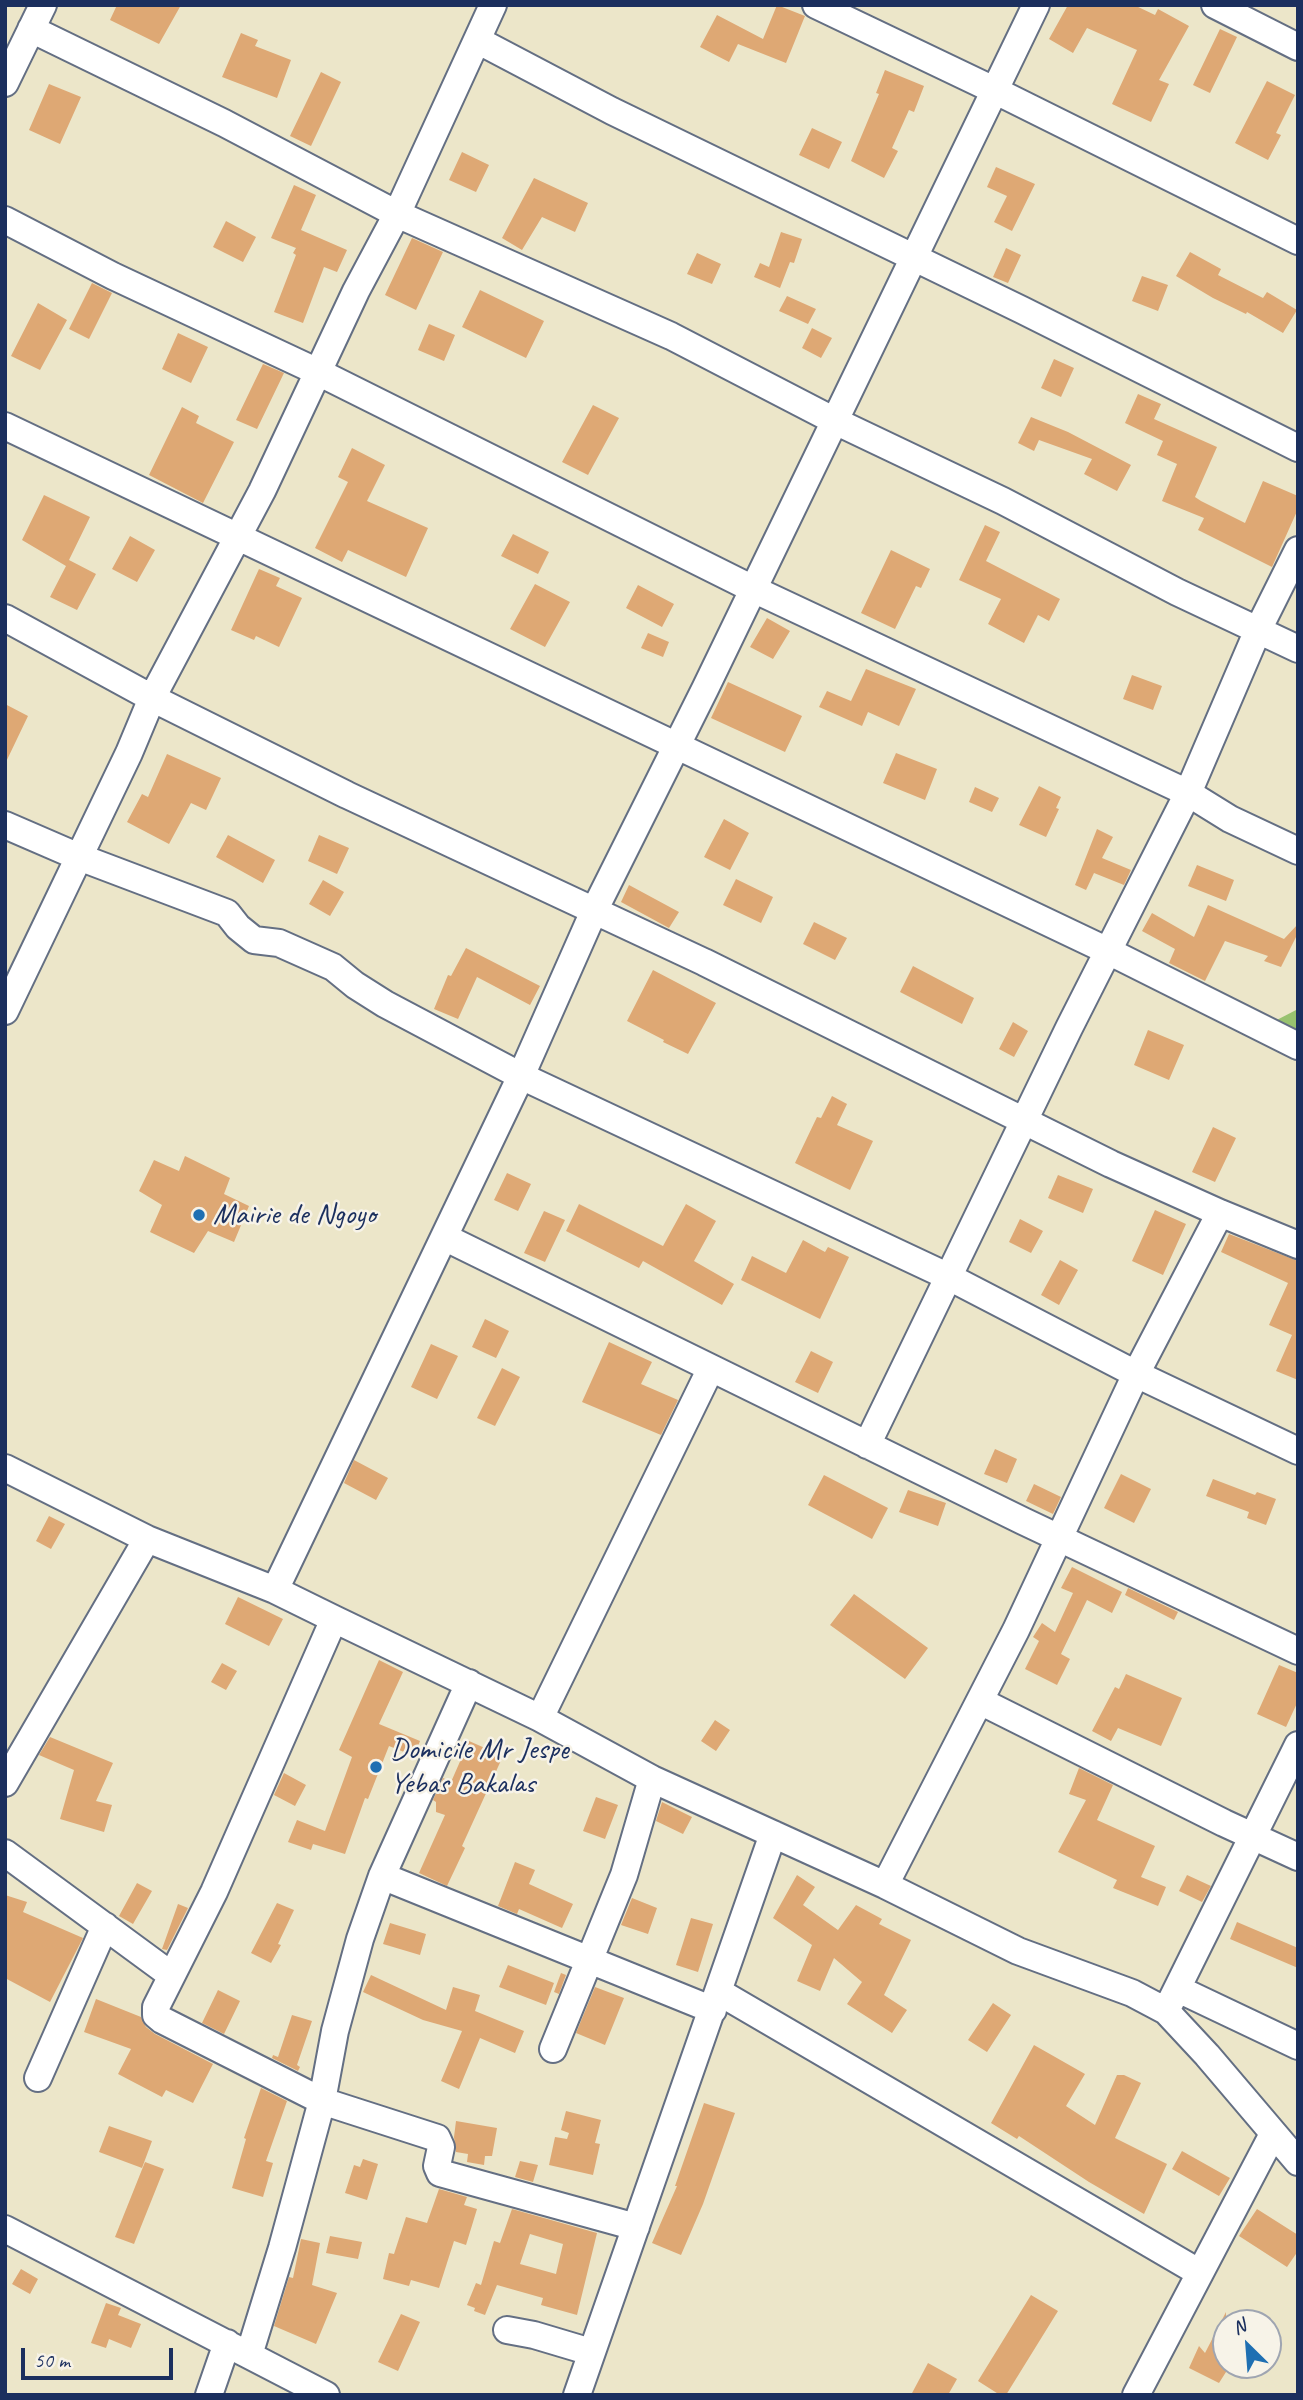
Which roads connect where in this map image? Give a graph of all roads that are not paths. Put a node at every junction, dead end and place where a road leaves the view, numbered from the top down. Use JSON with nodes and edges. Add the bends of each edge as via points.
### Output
{"nodes":[{"id":1,"x":43,"y":5,"type":"edge"},
{"id":2,"x":493,"y":5,"type":"edge"},
{"id":3,"x":816,"y":5,"type":"edge"},
{"id":4,"x":1036,"y":5,"type":"edge"},
{"id":5,"x":1215,"y":5,"type":"edge"},
{"id":6,"x":31,"y":29,"type":"junction"},
{"id":7,"x":477,"y":40,"type":"junction"},
{"id":8,"x":1298,"y":47,"type":"edge"},
{"id":9,"x":11,"y":57,"type":"edge"},
{"id":10,"x":5,"y":83,"type":"edge"},
{"id":11,"x":996,"y":91,"type":"junction"},
{"id":12,"x":397,"y":214,"type":"junction"},
{"id":13,"x":5,"y":220,"type":"edge"},
{"id":14,"x":1298,"y":241,"type":"edge"},
{"id":15,"x":914,"y":259,"type":"junction"},
{"id":16,"x":318,"y":372,"type":"junction"},
{"id":17,"x":835,"y":421,"type":"junction"},
{"id":18,"x":5,"y":426,"type":"edge"},
{"id":19,"x":1298,"y":447,"type":"edge"},
{"id":20,"x":238,"y":537,"type":"junction"},
{"id":21,"x":1298,"y":550,"type":"edge"},
{"id":22,"x":753,"y":589,"type":"junction"},
{"id":23,"x":5,"y":618,"type":"edge"},
{"id":24,"x":1258,"y":630,"type":"junction"},
{"id":25,"x":1298,"y":649,"type":"edge"},
{"id":26,"x":152,"y":698,"type":"junction"},
{"id":27,"x":676,"y":744,"type":"junction"},
{"id":28,"x":1188,"y":793,"type":"junction"},
{"id":29,"x":5,"y":825,"type":"edge"},
{"id":30,"x":1298,"y":851,"type":"edge"},
{"id":31,"x":79,"y":857,"type":"junction"},
{"id":32,"x":594,"y":911,"type":"junction"},
{"id":33,"x":1108,"y":951,"type":"junction"},
{"id":34,"x":5,"y":1011,"type":"edge"},
{"id":35,"x":1298,"y":1046,"type":"edge"},
{"id":36,"x":521,"y":1076,"type":"junction"},
{"id":37,"x":1025,"y":1121,"type":"junction"},
{"id":38,"x":1220,"y":1213,"type":"junction"},
{"id":39,"x":444,"y":1237,"type":"junction"},
{"id":40,"x":1298,"y":1245,"type":"edge"},
{"id":41,"x":947,"y":1276,"type":"junction"},
{"id":42,"x":711,"y":1368,"type":"junction"},
{"id":43,"x":1136,"y":1374,"type":"junction"},
{"id":44,"x":867,"y":1445,"type":"junction"},
{"id":45,"x":1298,"y":1451,"type":"edge"},
{"id":46,"x":5,"y":1468,"type":"edge"},
{"id":47,"x":1060,"y":1538,"type":"junction"},
{"id":48,"x":147,"y":1539,"type":"junction"},
{"id":49,"x":275,"y":1590,"type":"junction"},
{"id":50,"x":334,"y":1619,"type":"junction"},
{"id":51,"x":1298,"y":1651,"type":"edge"},
{"id":52,"x":469,"y":1683,"type":"junction"},
{"id":53,"x":980,"y":1701,"type":"junction"},
{"id":54,"x":540,"y":1718,"type":"junction"},
{"id":55,"x":1298,"y":1745,"type":"edge"},
{"id":56,"x":652,"y":1779,"type":"junction"},
{"id":57,"x":5,"y":1783,"type":"edge"},
{"id":58,"x":773,"y":1834,"type":"junction"},
{"id":59,"x":1252,"y":1837,"type":"junction"},
{"id":60,"x":5,"y":1853,"type":"edge"},
{"id":61,"x":1298,"y":1857,"type":"edge"},
{"id":62,"x":382,"y":1876,"type":"junction"},
{"id":63,"x":885,"y":1885,"type":"junction"},
{"id":64,"x":105,"y":1926,"type":"junction"},
{"id":65,"x":590,"y":1961,"type":"junction"},
{"id":66,"x":171,"y":1975,"type":"junction"},
{"id":67,"x":1172,"y":2000,"type":"junction"},
{"id":68,"x":716,"y":2001,"type":"junction"},
{"id":69,"x":1298,"y":2046,"type":"edge"},
{"id":70,"x":554,"y":2049,"type":"dead end"},
{"id":71,"x":38,"y":2078,"type":"dead end"},
{"id":72,"x":322,"y":2101,"type":"junction"},
{"id":73,"x":1273,"y":2134,"type":"junction"},
{"id":74,"x":1298,"y":2162,"type":"edge"},
{"id":75,"x":636,"y":2227,"type":"junction"},
{"id":76,"x":5,"y":2229,"type":"edge"},
{"id":77,"x":1200,"y":2273,"type":"junction"},
{"id":78,"x":507,"y":2330,"type":"dead end"},
{"id":79,"x":238,"y":2349,"type":"junction"},
{"id":80,"x":591,"y":2353,"type":"junction"},
{"id":81,"x":209,"y":2395,"type":"edge"},
{"id":82,"x":326,"y":2395,"type":"edge"},
{"id":83,"x":577,"y":2395,"type":"edge"},
{"id":84,"x":1136,"y":2395,"type":"edge"}],
"edges":[{"from":1,"to":6,"type":"street"},
{"from":2,"to":7,"type":"street"},
{"from":3,"to":11,"type":"street"},
{"from":4,"to":11,"type":"street"},
{"from":5,"to":8,"type":"street"},
{"from":6,"to":9,"type":"street"},
{"from":6,"to":12,"type":"street"},
{"from":7,"to":12,"type":"street"},
{"from":7,"to":15,"type":"street"},
{"from":9,"to":10,"type":"street"},
{"from":11,"to":14,"type":"street"},
{"from":11,"to":15,"type":"street"},
{"from":12,"to":16,"type":"street"},
{"from":12,"to":17,"type":"street","via":[[671,336]]},
{"from":13,"to":16,"type":"street"},
{"from":15,"to":17,"type":"street"},
{"from":15,"to":19,"type":"street"},
{"from":16,"to":20,"type":"street"},
{"from":16,"to":22,"type":"street"},
{"from":17,"to":22,"type":"street"},
{"from":17,"to":24,"type":"street"},
{"from":18,"to":20,"type":"street"},
{"from":20,"to":26,"type":"street"},
{"from":20,"to":27,"type":"street"},
{"from":21,"to":24,"type":"street"},
{"from":22,"to":27,"type":"street"},
{"from":22,"to":28,"type":"street"},
{"from":23,"to":26,"type":"street"},
{"from":24,"to":25,"type":"street"},
{"from":24,"to":28,"type":"street"},
{"from":26,"to":31,"type":"street"},
{"from":26,"to":32,"type":"street"},
{"from":27,"to":32,"type":"street"},
{"from":27,"to":33,"type":"street"},
{"from":28,"to":30,"type":"street"},
{"from":28,"to":33,"type":"street"},
{"from":29,"to":31,"type":"street"},
{"from":31,"to":34,"type":"street"},
{"from":31,"to":36,"type":"street","via":[[227,913],[254,940],[279,943],[333,967],[385,1004]]},
{"from":32,"to":36,"type":"street"},
{"from":32,"to":37,"type":"street"},
{"from":33,"to":35,"type":"street"},
{"from":33,"to":37,"type":"street"},
{"from":36,"to":39,"type":"street"},
{"from":36,"to":41,"type":"street"},
{"from":37,"to":38,"type":"street"},
{"from":37,"to":41,"type":"street"},
{"from":38,"to":40,"type":"street"},
{"from":38,"to":43,"type":"street"},
{"from":39,"to":42,"type":"street"},
{"from":39,"to":49,"type":"street"},
{"from":41,"to":43,"type":"street"},
{"from":41,"to":44,"type":"street"},
{"from":42,"to":44,"type":"street"},
{"from":42,"to":54,"type":"street"},
{"from":43,"to":45,"type":"street"},
{"from":43,"to":47,"type":"street"},
{"from":44,"to":47,"type":"street"},
{"from":46,"to":48,"type":"street"},
{"from":47,"to":51,"type":"street"},
{"from":47,"to":53,"type":"street"},
{"from":48,"to":49,"type":"street"},
{"from":48,"to":57,"type":"street"},
{"from":49,"to":50,"type":"street"},
{"from":50,"to":52,"type":"street"},
{"from":50,"to":66,"type":"street","via":[[214,1892]]},
{"from":52,"to":54,"type":"street"},
{"from":52,"to":62,"type":"street"},
{"from":53,"to":59,"type":"street"},
{"from":53,"to":63,"type":"street"},
{"from":54,"to":56,"type":"street"},
{"from":55,"to":59,"type":"street"},
{"from":56,"to":58,"type":"street"},
{"from":56,"to":65,"type":"street","via":[[624,1875]]},
{"from":58,"to":63,"type":"street"},
{"from":58,"to":68,"type":"street"},
{"from":59,"to":61,"type":"street"},
{"from":59,"to":67,"type":"street"},
{"from":60,"to":64,"type":"street"},
{"from":62,"to":65,"type":"street"},
{"from":62,"to":72,"type":"street","via":[[335,2031]]},
{"from":63,"to":67,"type":"street","via":[[1018,1951],[1132,1993]]},
{"from":64,"to":66,"type":"street"},
{"from":64,"to":71,"type":"street"},
{"from":65,"to":68,"type":"street"},
{"from":65,"to":70,"type":"street"},
{"from":66,"to":72,"type":"street","via":[[156,2015]]},
{"from":67,"to":69,"type":"street"},
{"from":67,"to":73,"type":"street","via":[[1207,2055]]},
{"from":68,"to":75,"type":"street"},
{"from":68,"to":77,"type":"street"},
{"from":72,"to":75,"type":"street","via":[[437,2138],[440,2173]]},
{"from":72,"to":79,"type":"street","via":[[282,2248]]},
{"from":73,"to":74,"type":"street"},
{"from":73,"to":77,"type":"street"},
{"from":75,"to":80,"type":"street"},
{"from":76,"to":79,"type":"street"},
{"from":77,"to":84,"type":"street"},
{"from":78,"to":80,"type":"street"},
{"from":79,"to":81,"type":"street"},
{"from":79,"to":82,"type":"street"},
{"from":80,"to":83,"type":"street"}]}
